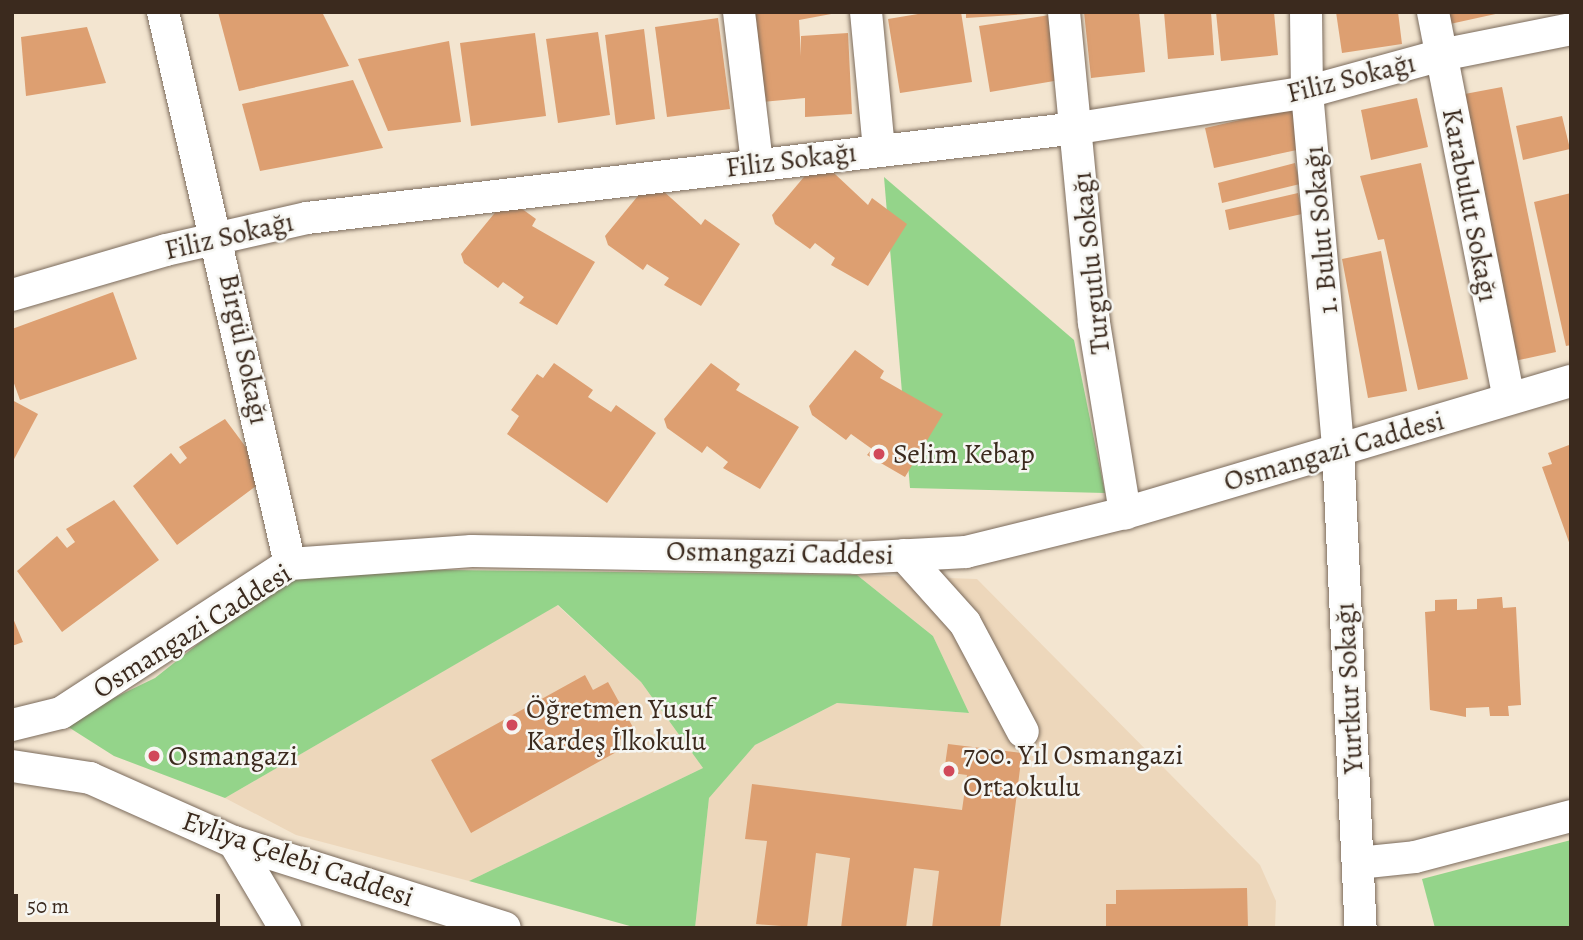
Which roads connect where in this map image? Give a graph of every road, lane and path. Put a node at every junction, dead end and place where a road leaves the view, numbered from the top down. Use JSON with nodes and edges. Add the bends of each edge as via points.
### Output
{"nodes":[{"id":1,"x":163,"y":12,"type":"edge"},
{"id":2,"x":739,"y":12,"type":"edge"},
{"id":3,"x":866,"y":12,"type":"edge"},
{"id":4,"x":1064,"y":12,"type":"edge"},
{"id":5,"x":1306,"y":12,"type":"edge"},
{"id":6,"x":1433,"y":12,"type":"edge"},
{"id":7,"x":1571,"y":29,"type":"edge"},
{"id":8,"x":1441,"y":55,"type":"junction"},
{"id":9,"x":1307,"y":92,"type":"junction"},
{"id":10,"x":1078,"y":128,"type":"junction"},
{"id":11,"x":878,"y":149,"type":"junction"},
{"id":12,"x":757,"y":164,"type":"junction"},
{"id":13,"x":219,"y":237,"type":"junction"},
{"id":14,"x":12,"y":295,"type":"edge"},
{"id":15,"x":1571,"y":381,"type":"edge"},
{"id":16,"x":1509,"y":398,"type":"junction"},
{"id":17,"x":1338,"y":448,"type":"junction"},
{"id":18,"x":1125,"y":513,"type":"junction"},
{"id":19,"x":904,"y":555,"type":"junction"},
{"id":20,"x":290,"y":564,"type":"junction"},
{"id":21,"x":12,"y":725,"type":"edge"},
{"id":22,"x":1023,"y":732,"type":"dead end"},
{"id":23,"x":12,"y":766,"type":"edge"},
{"id":24,"x":1571,"y":816,"type":"edge"},
{"id":25,"x":234,"y":842,"type":"junction"},
{"id":26,"x":1358,"y":863,"type":"junction"},
{"id":27,"x":285,"y":928,"type":"edge"},
{"id":28,"x":505,"y":928,"type":"edge"},
{"id":29,"x":1361,"y":928,"type":"edge"}],
"edges":[{"from":1,"to":13,"type":"street","name":"Birgül Sokağı","via":[[197,177]]},
{"from":2,"to":12,"type":"street"},
{"from":3,"to":11,"type":"street"},
{"from":4,"to":10,"type":"street","name":"Turgutlu Sokağı"},
{"from":5,"to":9,"type":"street","name":"1. Bulut Sokağı"},
{"from":6,"to":8,"type":"street","name":"Karabulut Sokağı"},
{"from":7,"to":8,"type":"street","name":"Filiz Sokağı"},
{"from":8,"to":9,"type":"street","name":"Filiz Sokağı"},
{"from":8,"to":16,"type":"street","name":"Karabulut Sokağı"},
{"from":9,"to":10,"type":"street","name":"Filiz Sokağı"},
{"from":9,"to":17,"type":"street","name":"1. Bulut Sokağı"},
{"from":10,"to":11,"type":"street","name":"Filiz Sokağı"},
{"from":10,"to":18,"type":"street","name":"Turgutlu Sokağı","via":[[1094,323]]},
{"from":11,"to":12,"type":"street","name":"Filiz Sokağı"},
{"from":12,"to":13,"type":"street","name":"Filiz Sokağı","via":[[307,218]]},
{"from":13,"to":14,"type":"street","name":"Filiz Sokağı"},
{"from":13,"to":20,"type":"street","name":"Birgül Sokağı"},
{"from":15,"to":16,"type":"street","name":"Osmangazi Caddesi"},
{"from":16,"to":17,"type":"street","name":"Osmangazi Caddesi"},
{"from":17,"to":18,"type":"street","name":"Osmangazi Caddesi"},
{"from":17,"to":26,"type":"street","name":"Yurtkur Sokağı"},
{"from":18,"to":19,"type":"street","name":"Osmangazi Caddesi","via":[[966,552]]},
{"from":19,"to":20,"type":"street","name":"Osmangazi Caddesi","via":[[499,551]]},
{"from":19,"to":22,"type":"street","via":[[965,623]]},
{"from":20,"to":21,"type":"street","name":"Osmangazi Caddesi","via":[[61,713]]},
{"from":23,"to":25,"type":"street","name":"Evliya Çelebi Caddesi","via":[[90,778]]},
{"from":24,"to":26,"type":"street","via":[[1415,857]]},
{"from":25,"to":27,"type":"street"},
{"from":25,"to":28,"type":"street","name":"Evliya Çelebi Caddesi"},
{"from":26,"to":29,"type":"street","name":"Yurtkur Sokağı"}]}
